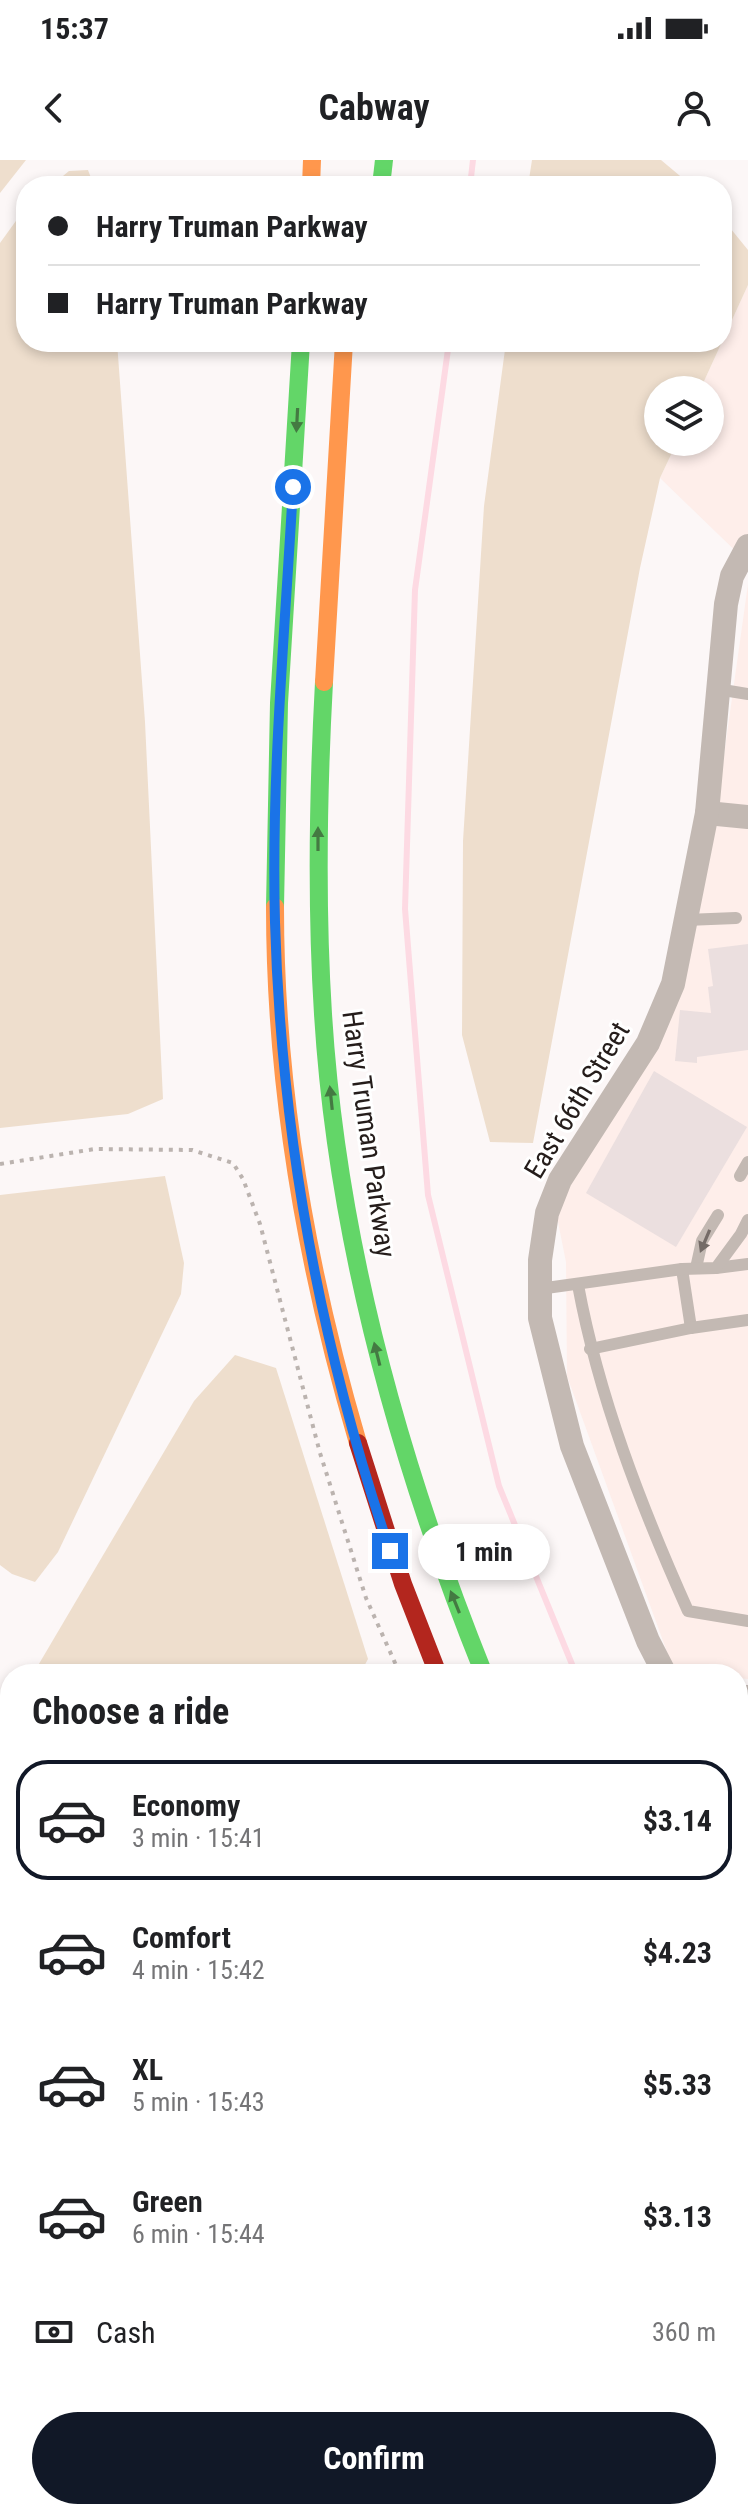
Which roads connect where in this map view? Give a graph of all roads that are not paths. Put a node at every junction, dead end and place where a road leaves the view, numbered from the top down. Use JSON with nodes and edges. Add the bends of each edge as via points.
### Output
{"nodes":[{"id":1,"x":300,"y":352,"type":"edge"},
{"id":2,"x":343,"y":352,"type":"edge"},
{"id":3,"x":361,"y":352,"type":"edge"},
{"id":4,"x":748,"y":546,"type":"edge"},
{"id":5,"x":332,"y":548,"type":"junction"},
{"id":6,"x":262,"y":684,"type":"dead end"},
{"id":7,"x":717,"y":689,"type":"junction"},
{"id":8,"x":748,"y":694,"type":"edge"},
{"id":9,"x":707,"y":813,"type":"junction"},
{"id":10,"x":748,"y":817,"type":"edge"},
{"id":11,"x":736,"y":918,"type":"dead end"},
{"id":12,"x":686,"y":920,"type":"junction"},
{"id":13,"x":281,"y":1030,"type":"junction"},
{"id":14,"x":748,"y":1162,"type":"edge"},
{"id":15,"x":740,"y":1176,"type":"dead end"},
{"id":16,"x":718,"y":1215,"type":"dead end"},
{"id":17,"x":748,"y":1220,"type":"edge"},
{"id":18,"x":748,"y":1264,"type":"edge"},
{"id":19,"x":689,"y":1268,"type":"junction"},
{"id":20,"x":716,"y":1268,"type":"junction"},
{"id":21,"x":578,"y":1285,"type":"junction"},
{"id":22,"x":539,"y":1289,"type":"junction"},
{"id":23,"x":748,"y":1320,"type":"edge"},
{"id":24,"x":691,"y":1328,"type":"junction"},
{"id":25,"x":590,"y":1349,"type":"junction"},
{"id":26,"x":748,"y":1621,"type":"edge"},
{"id":27,"x":434,"y":1664,"type":"edge"},
{"id":28,"x":480,"y":1664,"type":"edge"},
{"id":29,"x":660,"y":1664,"type":"edge"}],
"edges":[{"from":1,"to":13,"type":"highway","one_way":true,"via":[[275,816]]},
{"from":2,"to":5,"type":"highway","name":"Harry Truman Parkway"},
{"from":3,"to":5,"type":"highway"},
{"from":4,"to":7,"type":"street","name":"East 66th Street","via":[[732,576]]},
{"from":28,"to":5,"type":"highway","name":"Harry Truman Parkway","one_way":true,"via":[[400,1438],[365,1302],[339,1164],[318,920]]},
{"from":6,"to":13,"type":"highway","via":[[263,817]]},
{"from":7,"to":8,"type":"lane"},
{"from":7,"to":9,"type":"street","name":"East 66th Street"},
{"from":9,"to":10,"type":"street"},
{"from":9,"to":12,"type":"street","name":"East 66th Street"},
{"from":11,"to":12,"type":"lane"},
{"from":12,"to":22,"type":"street","name":"East 66th Street","via":[[673,984],[648,1043],[560,1180],[547,1213]]},
{"from":13,"to":27,"type":"highway","via":[[296,1171],[323,1312],[382,1526]]},
{"from":14,"to":15,"type":"lane"},
{"from":16,"to":19,"type":"lane","one_way":true},
{"from":17,"to":20,"type":"lane"},
{"from":18,"to":20,"type":"lane"},
{"from":19,"to":20,"type":"lane"},
{"from":19,"to":21,"type":"lane"},
{"from":19,"to":24,"type":"lane"},
{"from":21,"to":22,"type":"lane"},
{"from":21,"to":25,"type":"lane"},
{"from":22,"to":29,"type":"street","name":"East 66th Street","via":[[545,1344],[572,1446]]},
{"from":23,"to":24,"type":"lane"},
{"from":24,"to":25,"type":"lane"},
{"from":25,"to":26,"type":"lane","via":[[640,1498],[688,1611]]}]}
